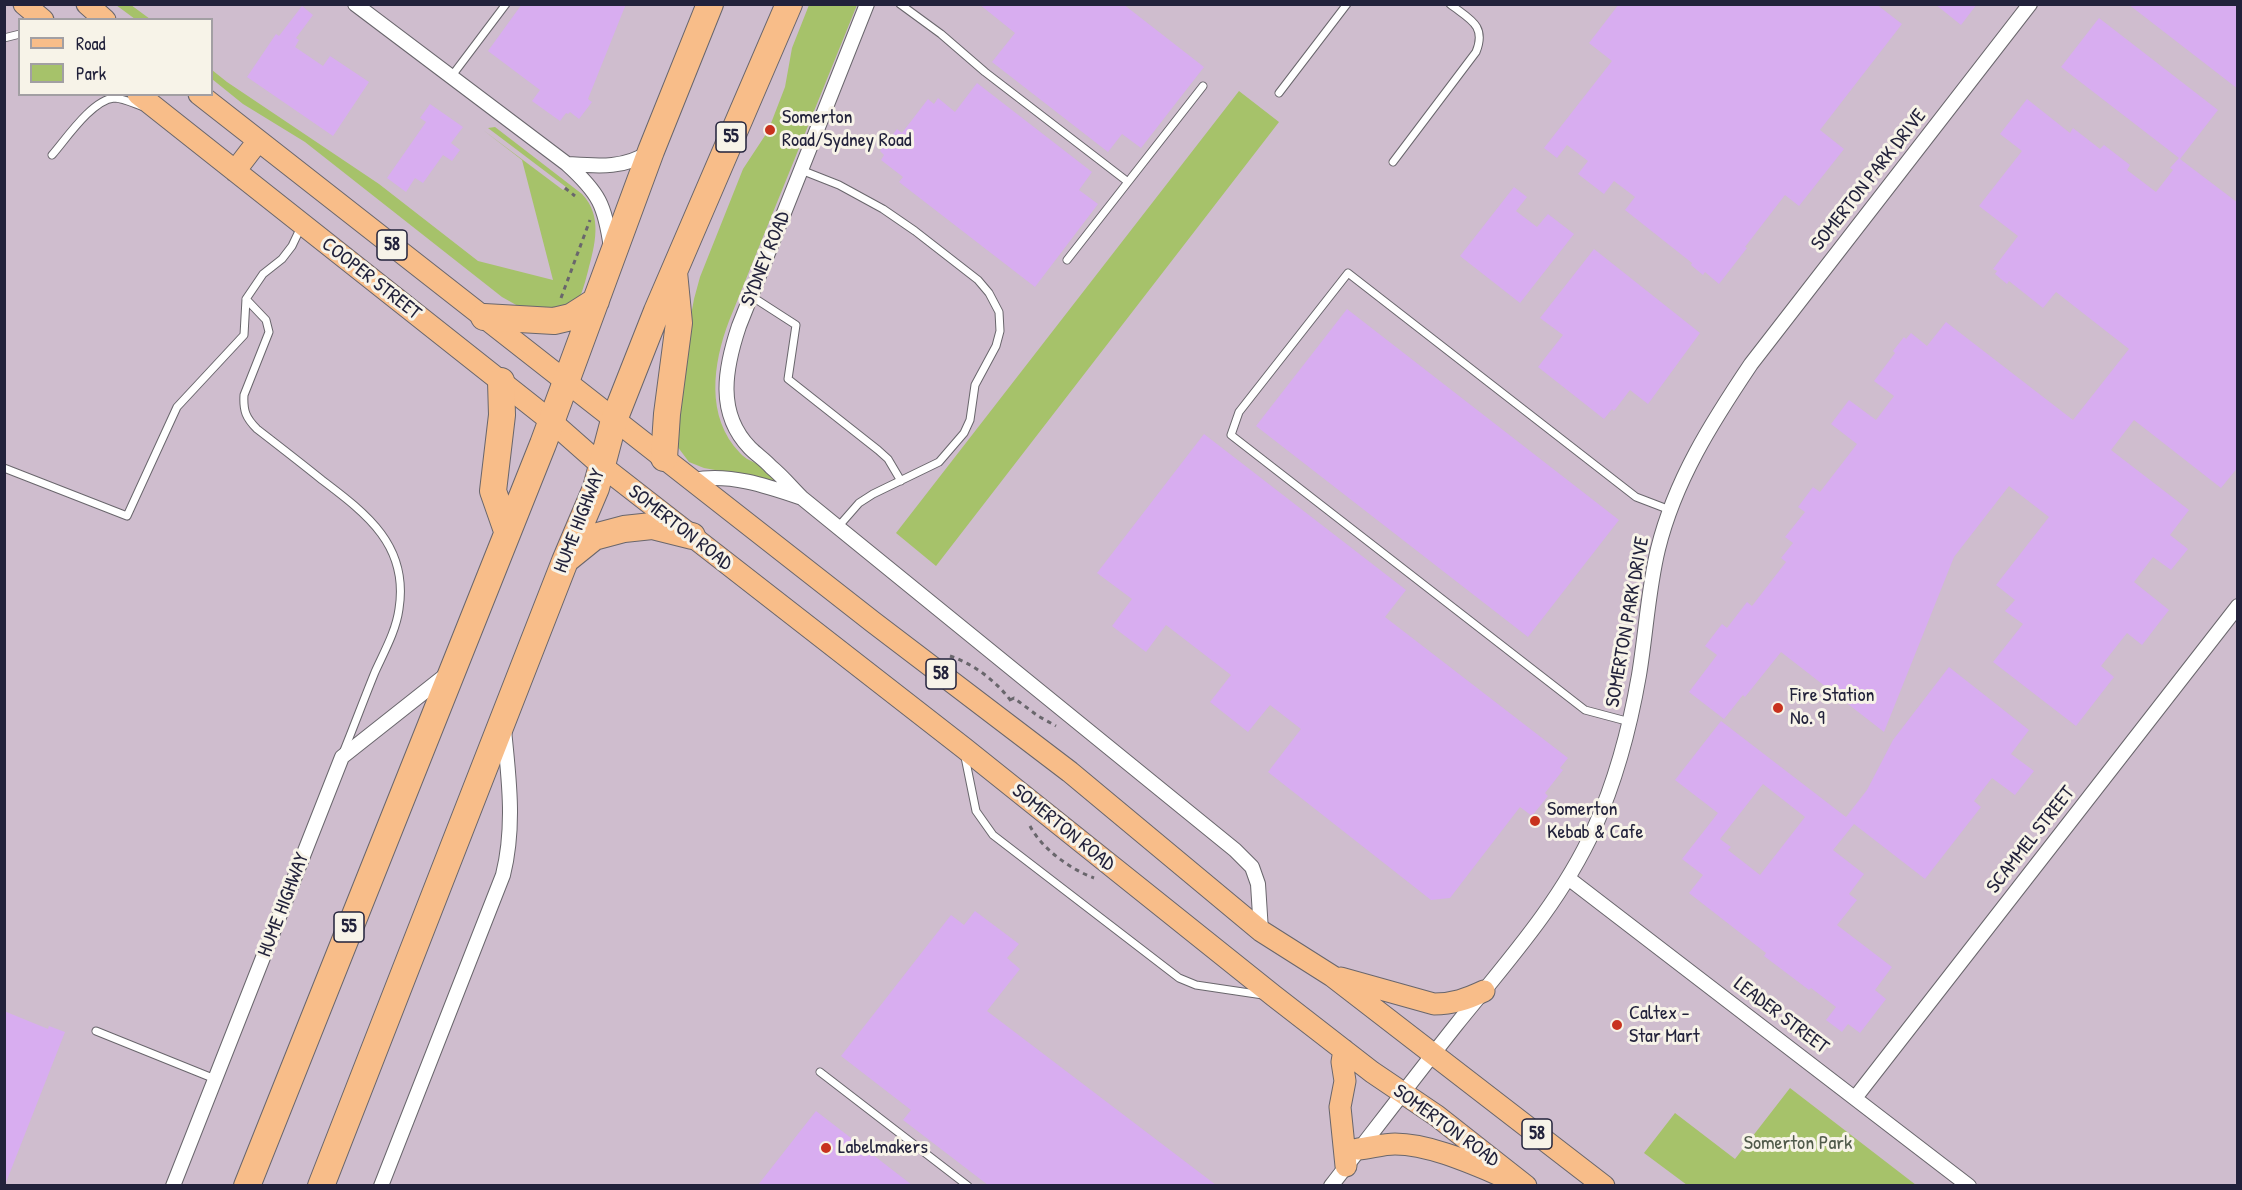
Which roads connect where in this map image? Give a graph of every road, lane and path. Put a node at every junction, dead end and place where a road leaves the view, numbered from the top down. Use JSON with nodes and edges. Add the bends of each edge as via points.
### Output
{"nodes":[{"id":1,"x":24,"y":4,"type":"edge"},
{"id":2,"x":87,"y":4,"type":"edge"},
{"id":3,"x":355,"y":4,"type":"edge"},
{"id":4,"x":507,"y":4,"type":"edge"},
{"id":5,"x":710,"y":4,"type":"edge"},
{"id":6,"x":789,"y":4,"type":"edge"},
{"id":7,"x":867,"y":4,"type":"edge"},
{"id":8,"x":900,"y":4,"type":"edge"},
{"id":9,"x":1347,"y":4,"type":"edge"},
{"id":10,"x":1450,"y":4,"type":"edge"},
{"id":11,"x":2030,"y":4,"type":"edge"},
{"id":12,"x":41,"y":18,"type":"edge"},
{"id":13,"x":103,"y":18,"type":"edge"},
{"id":14,"x":451,"y":77,"type":"junction"},
{"id":15,"x":1203,"y":86,"type":"dead end"},
{"id":16,"x":1279,"y":93,"type":"dead end"},
{"id":17,"x":140,"y":96,"type":"edge"},
{"id":18,"x":202,"y":96,"type":"edge"},
{"id":19,"x":177,"y":126,"type":"junction"},
{"id":20,"x":258,"y":141,"type":"junction"},
{"id":21,"x":651,"y":151,"type":"junction"},
{"id":22,"x":52,"y":155,"type":"dead end"},
{"id":23,"x":1393,"y":162,"type":"dead end"},
{"id":24,"x":567,"y":164,"type":"junction"},
{"id":25,"x":801,"y":170,"type":"junction"},
{"id":26,"x":235,"y":171,"type":"junction"},
{"id":27,"x":1128,"y":182,"type":"junction"},
{"id":28,"x":565,"y":188,"type":"dead end"},
{"id":29,"x":579,"y":199,"type":"dead end"},
{"id":30,"x":591,"y":211,"type":"dead end"},
{"id":31,"x":302,"y":224,"type":"junction"},
{"id":32,"x":612,"y":256,"type":"junction"},
{"id":33,"x":1067,"y":260,"type":"dead end"},
{"id":34,"x":674,"y":269,"type":"junction"},
{"id":35,"x":751,"y":296,"type":"junction"},
{"id":36,"x":246,"y":299,"type":"junction"},
{"id":37,"x":596,"y":301,"type":"junction"},
{"id":38,"x":559,"y":302,"type":"dead end"},
{"id":39,"x":484,"y":317,"type":"junction"},
{"id":40,"x":501,"y":381,"type":"junction"},
{"id":41,"x":564,"y":382,"type":"junction"},
{"id":42,"x":614,"y":420,"type":"junction"},
{"id":43,"x":551,"y":421,"type":"junction"},
{"id":44,"x":664,"y":458,"type":"junction"},
{"id":45,"x":602,"y":466,"type":"junction"},
{"id":46,"x":4,"y":468,"type":"edge"},
{"id":47,"x":693,"y":480,"type":"junction"},
{"id":48,"x":901,"y":481,"type":"junction"},
{"id":49,"x":802,"y":498,"type":"junction"},
{"id":50,"x":1670,"y":510,"type":"junction"},
{"id":51,"x":838,"y":527,"type":"junction"},
{"id":52,"x":507,"y":531,"type":"junction"},
{"id":53,"x":692,"y":536,"type":"junction"},
{"id":54,"x":565,"y":561,"type":"junction"},
{"id":55,"x":2238,"y":606,"type":"edge"},
{"id":56,"x":454,"y":669,"type":"junction"},
{"id":57,"x":504,"y":722,"type":"junction"},
{"id":58,"x":1630,"y":722,"type":"junction"},
{"id":59,"x":964,"y":748,"type":"junction"},
{"id":60,"x":342,"y":757,"type":"junction"},
{"id":61,"x":1568,"y":878,"type":"junction"},
{"id":62,"x":1261,"y":931,"type":"junction"},
{"id":63,"x":1332,"y":976,"type":"junction"},
{"id":64,"x":1484,"y":991,"type":"junction"},
{"id":65,"x":1274,"y":996,"type":"junction"},
{"id":66,"x":96,"y":1031,"type":"dead end"},
{"id":67,"x":1344,"y":1050,"type":"junction"},
{"id":68,"x":1433,"y":1054,"type":"junction"},
{"id":69,"x":820,"y":1072,"type":"dead end"},
{"id":70,"x":215,"y":1080,"type":"junction"},
{"id":71,"x":1403,"y":1093,"type":"junction"},
{"id":72,"x":1856,"y":1098,"type":"junction"},
{"id":73,"x":1352,"y":1158,"type":"junction"},
{"id":74,"x":173,"y":1185,"type":"edge"},
{"id":75,"x":247,"y":1185,"type":"edge"},
{"id":76,"x":321,"y":1185,"type":"edge"},
{"id":77,"x":381,"y":1185,"type":"edge"},
{"id":78,"x":968,"y":1185,"type":"edge"},
{"id":79,"x":1331,"y":1185,"type":"edge"},
{"id":80,"x":1526,"y":1185,"type":"edge"},
{"id":81,"x":1604,"y":1185,"type":"edge"},
{"id":82,"x":1969,"y":1185,"type":"edge"}],
"edges":[{"from":1,"to":12,"type":"main road"},
{"from":2,"to":13,"type":"main road"},
{"from":3,"to":14,"type":"street"},
{"from":4,"to":14,"type":"lane"},
{"from":5,"to":21,"type":"highway","number":"55"},
{"from":6,"to":34,"type":"highway","number":"55"},
{"from":7,"to":25,"type":"street","name":"SYDNEY ROAD"},
{"from":8,"to":27,"type":"lane"},
{"from":9,"to":16,"type":"lane"},
{"from":10,"to":23,"type":"lane","via":[[1475,23],[1480,41]]},
{"from":11,"to":50,"type":"street","name":"SOMERTON PARK DRIVE","via":[[1751,364],[1689,463]]},
{"from":14,"to":24,"type":"street"},
{"from":15,"to":27,"type":"lane"},
{"from":17,"to":19,"type":"main road","name":"COOPER STREET","number":"58"},
{"from":18,"to":20,"type":"main road","name":"COOPER STREET","number":"58"},
{"from":19,"to":22,"type":"lane","via":[[146,108],[117,98],[96,106]]},
{"from":19,"to":26,"type":"main road","name":"COOPER STREET","number":"58"},
{"from":20,"to":26,"type":"main road"},
{"from":20,"to":39,"type":"main road","name":"COOPER STREET","number":"58"},
{"from":21,"to":24,"type":"street","via":[[627,163],[607,167]]},
{"from":21,"to":32,"type":"highway","number":"55"},
{"from":24,"to":32,"type":"street","via":[[601,202]]},
{"from":25,"to":35,"type":"street","name":"SYDNEY ROAD"},
{"from":25,"to":48,"type":"lane","via":[[839,185],[915,231],[978,280],[999,312],[996,346],[975,385],[964,433],[939,462]]},
{"from":26,"to":31,"type":"main road","name":"COOPER STREET","number":"58"},
{"from":27,"to":33,"type":"lane"},
{"from":28,"to":29,"type":"path"},
{"from":30,"to":38,"type":"path"},
{"from":31,"to":36,"type":"lane","via":[[292,246],[263,274]]},
{"from":31,"to":40,"type":"main road","name":"COOPER STREET","number":"58"},
{"from":32,"to":37,"type":"highway","number":"55"},
{"from":34,"to":42,"type":"highway","number":"55"},
{"from":34,"to":44,"type":"highway","via":[[680,323]]},
{"from":35,"to":48,"type":"lane","via":[[796,325],[788,379],[888,459]]},
{"from":35,"to":49,"type":"street","name":"SYDNEY ROAD","via":[[729,355],[726,397],[730,416],[750,448]]},
{"from":36,"to":46,"type":"lane","via":[[244,335],[177,407],[128,516]]},
{"from":36,"to":60,"type":"lane","via":[[266,320],[269,332],[244,395],[246,418],[364,512],[380,529],[397,566],[400,598],[393,632]]},
{"from":37,"to":39,"type":"highway","via":[[570,317],[554,321]]},
{"from":37,"to":41,"type":"highway","number":"55"},
{"from":39,"to":41,"type":"main road","name":"COOPER STREET","number":"58"},
{"from":40,"to":43,"type":"main road","name":"COOPER STREET","number":"58"},
{"from":40,"to":52,"type":"highway","via":[[502,415],[493,491]]},
{"from":41,"to":42,"type":"main road","name":"COOPER STREET","number":"58"},
{"from":41,"to":43,"type":"highway","number":"55"},
{"from":42,"to":44,"type":"main road","number":"58"},
{"from":42,"to":45,"type":"highway","name":"HUME HIGHWAY","number":"55"},
{"from":43,"to":45,"type":"main road","name":"COOPER STREET","number":"58"},
{"from":43,"to":52,"type":"highway","number":"55"},
{"from":44,"to":47,"type":"main road","number":"58"},
{"from":45,"to":53,"type":"main road","name":"SOMERTON ROAD","number":"58"},
{"from":45,"to":54,"type":"highway","name":"HUME HIGHWAY","number":"55"},
{"from":47,"to":49,"type":"street","via":[[721,477]]},
{"from":47,"to":62,"type":"main road","number":"58","via":[[1070,772]]},
{"from":48,"to":51,"type":"lane","via":[[859,503]]},
{"from":49,"to":51,"type":"street"},
{"from":50,"to":58,"type":"street","name":"SOMERTON PARK DRIVE","via":[[1648,594]]},
{"from":50,"to":58,"type":"lane","via":[[1636,497],[1348,273],[1239,412],[1231,435],[1585,710]]},
{"from":51,"to":62,"type":"street","via":[[1235,850],[1252,867],[1258,884]]},
{"from":52,"to":56,"type":"highway","number":"55"},
{"from":53,"to":54,"type":"highway","via":[[652,526],[624,529],[594,537]]},
{"from":53,"to":59,"type":"main road","name":"SOMERTON ROAD","number":"58"},
{"from":54,"to":57,"type":"highway","name":"HUME HIGHWAY","number":"55"},
{"from":55,"to":72,"type":"street","name":"SCAMMEL STREET"},
{"from":56,"to":60,"type":"street"},
{"from":56,"to":75,"type":"highway","number":"55"},
{"from":57,"to":76,"type":"highway","name":"HUME HIGHWAY","number":"55"},
{"from":57,"to":77,"type":"street","name":"HUME HIGHWAY","via":[[511,812],[503,875]]},
{"from":58,"to":61,"type":"street","name":"SOMERTON PARK DRIVE","via":[[1594,829]]},
{"from":59,"to":65,"type":"main road","name":"SOMERTON ROAD","number":"58"},
{"from":59,"to":65,"type":"lane","via":[[976,811],[993,835],[1179,978],[1196,985]]},
{"from":60,"to":70,"type":"street","name":"HUME HIGHWAY"},
{"from":61,"to":64,"type":"street","name":"SOMERTON PARK DRIVE"},
{"from":61,"to":72,"type":"street","name":"LEADER STREET"},
{"from":62,"to":63,"type":"main road","number":"58"},
{"from":63,"to":64,"type":"main road","via":[[1434,1005],[1465,1000]]},
{"from":63,"to":68,"type":"main road","number":"58"},
{"from":64,"to":68,"type":"street","name":"SOMERTON PARK DRIVE"},
{"from":65,"to":67,"type":"main road","name":"SOMERTON ROAD","number":"58"},
{"from":66,"to":70,"type":"lane"},
{"from":67,"to":71,"type":"main road","name":"SOMERTON ROAD","number":"58"},
{"from":67,"to":73,"type":"main road","via":[[1345,1081],[1340,1107]]},
{"from":68,"to":71,"type":"street","name":"SOMERTON PARK DRIVE"},
{"from":68,"to":81,"type":"main road","number":"58"},
{"from":69,"to":78,"type":"lane"},
{"from":70,"to":74,"type":"street","name":"HUME HIGHWAY"},
{"from":71,"to":73,"type":"street","name":"SOMERTON PARK DRIVE"},
{"from":71,"to":80,"type":"main road","name":"SOMERTON ROAD","number":"58"},
{"from":72,"to":82,"type":"street","name":"LEADER STREET"},
{"from":73,"to":79,"type":"street","name":"SOMERTON PARK DRIVE"},
{"from":73,"to":80,"type":"main road","via":[[1394,1144],[1416,1147],[1461,1159]]}]}
